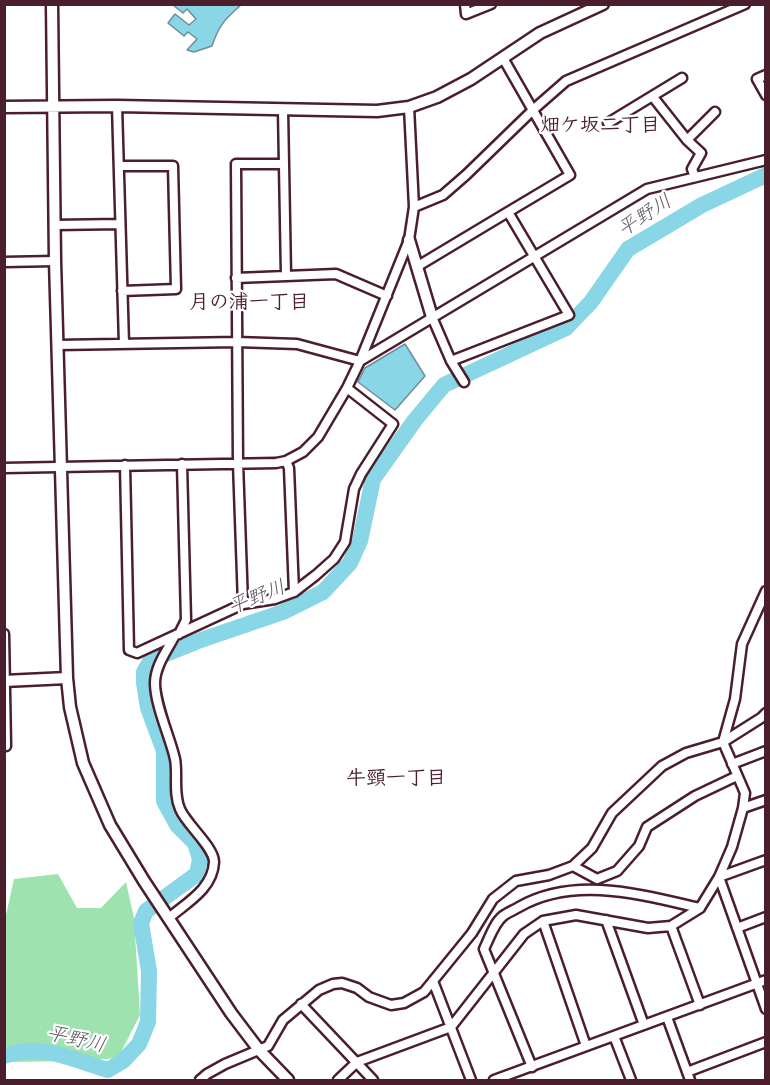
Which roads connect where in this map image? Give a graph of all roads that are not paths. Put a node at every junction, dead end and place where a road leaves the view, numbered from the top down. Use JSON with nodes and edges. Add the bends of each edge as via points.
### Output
{"nodes":[{"id":1,"x":52,"y":4,"type":"edge"},
{"id":2,"x":465,"y":4,"type":"edge"},
{"id":3,"x":491,"y":4,"type":"edge"},
{"id":4,"x":603,"y":4,"type":"edge"},
{"id":5,"x":745,"y":4,"type":"edge"},
{"id":6,"x":502,"y":57,"type":"junction"},
{"id":7,"x":765,"y":75,"type":"edge"},
{"id":8,"x":682,"y":78,"type":"dead end"},
{"id":9,"x":765,"y":95,"type":"edge"},
{"id":10,"x":653,"y":97,"type":"junction"},
{"id":11,"x":53,"y":106,"type":"junction"},
{"id":12,"x":117,"y":106,"type":"junction"},
{"id":13,"x":409,"y":106,"type":"junction"},
{"id":14,"x":4,"y":107,"type":"edge"},
{"id":15,"x":534,"y":109,"type":"junction"},
{"id":16,"x":283,"y":110,"type":"junction"},
{"id":17,"x":714,"y":112,"type":"dead end"},
{"id":18,"x":608,"y":123,"type":"dead end"},
{"id":19,"x":687,"y":140,"type":"junction"},
{"id":20,"x":765,"y":160,"type":"edge"},
{"id":21,"x":284,"y":164,"type":"junction"},
{"id":22,"x":119,"y":166,"type":"junction"},
{"id":23,"x":695,"y":177,"type":"junction"},
{"id":24,"x":414,"y":207,"type":"junction"},
{"id":25,"x":508,"y":212,"type":"junction"},
{"id":26,"x":120,"y":224,"type":"junction"},
{"id":27,"x":55,"y":225,"type":"junction"},
{"id":28,"x":409,"y":240,"type":"junction"},
{"id":29,"x":534,"y":256,"type":"junction"},
{"id":30,"x":56,"y":261,"type":"junction"},
{"id":31,"x":4,"y":262,"type":"edge"},
{"id":32,"x":418,"y":266,"type":"junction"},
{"id":33,"x":286,"y":275,"type":"junction"},
{"id":34,"x":237,"y":278,"type":"junction"},
{"id":35,"x":122,"y":291,"type":"junction"},
{"id":36,"x":387,"y":296,"type":"junction"},
{"id":37,"x":432,"y":317,"type":"junction"},
{"id":38,"x":237,"y":342,"type":"junction"},
{"id":39,"x":124,"y":344,"type":"junction"},
{"id":40,"x":58,"y":345,"type":"junction"},
{"id":41,"x":360,"y":362,"type":"junction"},
{"id":42,"x":451,"y":362,"type":"junction"},
{"id":43,"x":464,"y":382,"type":"dead end"},
{"id":44,"x":347,"y":388,"type":"junction"},
{"id":45,"x":286,"y":461,"type":"junction"},
{"id":46,"x":238,"y":463,"type":"junction"},
{"id":47,"x":182,"y":464,"type":"junction"},
{"id":48,"x":125,"y":465,"type":"junction"},
{"id":49,"x":62,"y":466,"type":"junction"},
{"id":50,"x":4,"y":468,"type":"edge"},
{"id":51,"x":765,"y":591,"type":"edge"},
{"id":52,"x":294,"y":592,"type":"junction"},
{"id":53,"x":243,"y":604,"type":"junction"},
{"id":54,"x":4,"y":634,"type":"edge"},
{"id":55,"x":177,"y":636,"type":"junction"},
{"id":56,"x":67,"y":678,"type":"junction"},
{"id":57,"x":5,"y":681,"type":"edge"},
{"id":58,"x":765,"y":713,"type":"edge"},
{"id":59,"x":723,"y":742,"type":"junction"},
{"id":60,"x":4,"y":746,"type":"edge"},
{"id":61,"x":765,"y":751,"type":"edge"},
{"id":62,"x":732,"y":765,"type":"junction"},
{"id":63,"x":737,"y":776,"type":"junction"},
{"id":64,"x":765,"y":800,"type":"edge"},
{"id":65,"x":743,"y":808,"type":"junction"},
{"id":66,"x":765,"y":860,"type":"edge"},
{"id":67,"x":573,"y":866,"type":"junction"},
{"id":68,"x":718,"y":877,"type":"junction"},
{"id":69,"x":700,"y":908,"type":"junction"},
{"id":70,"x":170,"y":917,"type":"junction"},
{"id":71,"x":765,"y":917,"type":"edge"},
{"id":72,"x":606,"y":920,"type":"junction"},
{"id":73,"x":543,"y":921,"type":"junction"},
{"id":74,"x":671,"y":926,"type":"junction"},
{"id":75,"x":737,"y":928,"type":"junction"},
{"id":76,"x":495,"y":973,"type":"junction"},
{"id":77,"x":433,"y":981,"type":"junction"},
{"id":78,"x":761,"y":982,"type":"edge"},
{"id":79,"x":301,"y":1004,"type":"junction"},
{"id":80,"x":700,"y":1005,"type":"junction"},
{"id":81,"x":765,"y":1009,"type":"edge"},
{"id":82,"x":668,"y":1017,"type":"junction"},
{"id":83,"x":644,"y":1025,"type":"junction"},
{"id":84,"x":451,"y":1027,"type":"junction"},
{"id":85,"x":614,"y":1036,"type":"junction"},
{"id":86,"x":765,"y":1042,"type":"edge"},
{"id":87,"x":586,"y":1046,"type":"junction"},
{"id":88,"x":259,"y":1050,"type":"junction"},
{"id":89,"x":357,"y":1062,"type":"junction"},
{"id":90,"x":532,"y":1067,"type":"junction"},
{"id":91,"x":688,"y":1076,"type":"edge"},
{"id":92,"x":200,"y":1080,"type":"edge"},
{"id":93,"x":288,"y":1080,"type":"edge"},
{"id":94,"x":338,"y":1080,"type":"edge"},
{"id":95,"x":373,"y":1080,"type":"edge"},
{"id":96,"x":471,"y":1080,"type":"edge"},
{"id":97,"x":498,"y":1080,"type":"edge"},
{"id":98,"x":631,"y":1080,"type":"edge"}],
"edges":[{"from":1,"to":11,"type":"street"},
{"from":2,"to":3,"type":"street","via":[[466,14]]},
{"from":4,"to":6,"type":"street","via":[[540,33]]},
{"from":5,"to":15,"type":"street","via":[[566,81]]},
{"from":6,"to":13,"type":"street","via":[[463,84]]},
{"from":6,"to":15,"type":"street"},
{"from":7,"to":9,"type":"street","via":[[757,79]]},
{"from":8,"to":10,"type":"street"},
{"from":10,"to":18,"type":"street"},
{"from":10,"to":19,"type":"street"},
{"from":11,"to":12,"type":"street"},
{"from":11,"to":14,"type":"street"},
{"from":11,"to":27,"type":"street"},
{"from":12,"to":16,"type":"street"},
{"from":12,"to":22,"type":"street"},
{"from":13,"to":16,"type":"street","via":[[378,111]]},
{"from":13,"to":24,"type":"street"},
{"from":15,"to":24,"type":"street","via":[[443,195]]},
{"from":15,"to":25,"type":"street","via":[[570,175]]},
{"from":16,"to":21,"type":"street"},
{"from":17,"to":19,"type":"street"},
{"from":19,"to":23,"type":"street","via":[[701,153],[692,170]]},
{"from":20,"to":23,"type":"street"},
{"from":21,"to":33,"type":"street"},
{"from":21,"to":34,"type":"street","via":[[236,164]]},
{"from":22,"to":26,"type":"street"},
{"from":22,"to":35,"type":"street","via":[[174,166],[176,289]]},
{"from":23,"to":29,"type":"street","via":[[647,189]]},
{"from":24,"to":28,"type":"street"},
{"from":25,"to":29,"type":"street"},
{"from":25,"to":32,"type":"street"},
{"from":26,"to":27,"type":"street"},
{"from":26,"to":35,"type":"street"},
{"from":27,"to":30,"type":"street"},
{"from":28,"to":32,"type":"street"},
{"from":28,"to":36,"type":"street"},
{"from":29,"to":37,"type":"street"},
{"from":29,"to":42,"type":"street","via":[[569,315]]},
{"from":30,"to":31,"type":"street"},
{"from":30,"to":40,"type":"street"},
{"from":32,"to":37,"type":"street"},
{"from":33,"to":34,"type":"street"},
{"from":33,"to":36,"type":"street","via":[[336,274]]},
{"from":34,"to":38,"type":"street"},
{"from":35,"to":39,"type":"street"},
{"from":36,"to":41,"type":"street"},
{"from":37,"to":41,"type":"street"},
{"from":37,"to":42,"type":"street"},
{"from":38,"to":39,"type":"street"},
{"from":38,"to":41,"type":"street","via":[[297,344]]},
{"from":38,"to":46,"type":"street"},
{"from":39,"to":40,"type":"street"},
{"from":40,"to":49,"type":"street"},
{"from":41,"to":44,"type":"street"},
{"from":42,"to":43,"type":"street"},
{"from":44,"to":45,"type":"street","via":[[318,437]]},
{"from":44,"to":52,"type":"street","via":[[393,424],[354,489],[345,542],[334,559]]},
{"from":45,"to":46,"type":"street"},
{"from":45,"to":52,"type":"street"},
{"from":46,"to":47,"type":"street"},
{"from":46,"to":53,"type":"street"},
{"from":47,"to":48,"type":"street"},
{"from":47,"to":55,"type":"street","via":[[186,620]]},
{"from":48,"to":49,"type":"street"},
{"from":48,"to":55,"type":"street","via":[[129,650],[137,653]]},
{"from":49,"to":50,"type":"street"},
{"from":49,"to":56,"type":"street"},
{"from":51,"to":59,"type":"street","via":[[742,644],[735,699]]},
{"from":52,"to":53,"type":"street"},
{"from":53,"to":55,"type":"street"},
{"from":54,"to":57,"type":"street"},
{"from":55,"to":70,"type":"street","via":[[156,671],[155,686],[175,762],[177,801],[188,825],[214,858],[205,888]]},
{"from":56,"to":57,"type":"street"},
{"from":56,"to":70,"type":"street","via":[[83,763],[110,825]]},
{"from":57,"to":60,"type":"street"},
{"from":58,"to":59,"type":"street"},
{"from":59,"to":62,"type":"street"},
{"from":59,"to":67,"type":"street","via":[[686,753],[663,766],[612,813],[592,848]]},
{"from":61,"to":62,"type":"street"},
{"from":62,"to":63,"type":"street"},
{"from":63,"to":65,"type":"street","via":[[745,793]]},
{"from":63,"to":67,"type":"street","via":[[695,796],[646,827],[639,846],[617,871],[597,879]]},
{"from":64,"to":65,"type":"street"},
{"from":65,"to":68,"type":"street"},
{"from":66,"to":68,"type":"street"},
{"from":67,"to":77,"type":"street","via":[[549,875],[516,880],[493,899],[472,933]]},
{"from":68,"to":69,"type":"street"},
{"from":68,"to":75,"type":"street"},
{"from":69,"to":74,"type":"street"},
{"from":69,"to":76,"type":"street","via":[[626,891],[571,890],[548,894],[501,917],[484,949]]},
{"from":70,"to":88,"type":"street"},
{"from":71,"to":75,"type":"street"},
{"from":72,"to":73,"type":"street","via":[[576,915]]},
{"from":72,"to":74,"type":"street","via":[[648,928]]},
{"from":72,"to":83,"type":"street"},
{"from":73,"to":76,"type":"street","via":[[525,933]]},
{"from":73,"to":87,"type":"street"},
{"from":74,"to":80,"type":"street"},
{"from":75,"to":78,"type":"street"},
{"from":76,"to":84,"type":"street"},
{"from":76,"to":90,"type":"street"},
{"from":77,"to":79,"type":"street","via":[[424,992],[404,1003],[381,1003],[342,983],[320,990]]},
{"from":77,"to":84,"type":"street"},
{"from":78,"to":80,"type":"street"},
{"from":78,"to":81,"type":"street"},
{"from":79,"to":88,"type":"street","via":[[283,1020],[268,1046]]},
{"from":79,"to":89,"type":"street"},
{"from":80,"to":82,"type":"street"},
{"from":82,"to":83,"type":"street"},
{"from":82,"to":91,"type":"street"},
{"from":83,"to":85,"type":"street"},
{"from":84,"to":89,"type":"street"},
{"from":84,"to":96,"type":"street"},
{"from":85,"to":87,"type":"street"},
{"from":85,"to":98,"type":"street"},
{"from":86,"to":91,"type":"street"},
{"from":87,"to":90,"type":"street"},
{"from":88,"to":92,"type":"street","via":[[214,1069]]},
{"from":88,"to":93,"type":"street"},
{"from":89,"to":94,"type":"street"},
{"from":89,"to":95,"type":"street"},
{"from":90,"to":97,"type":"street"}]}
